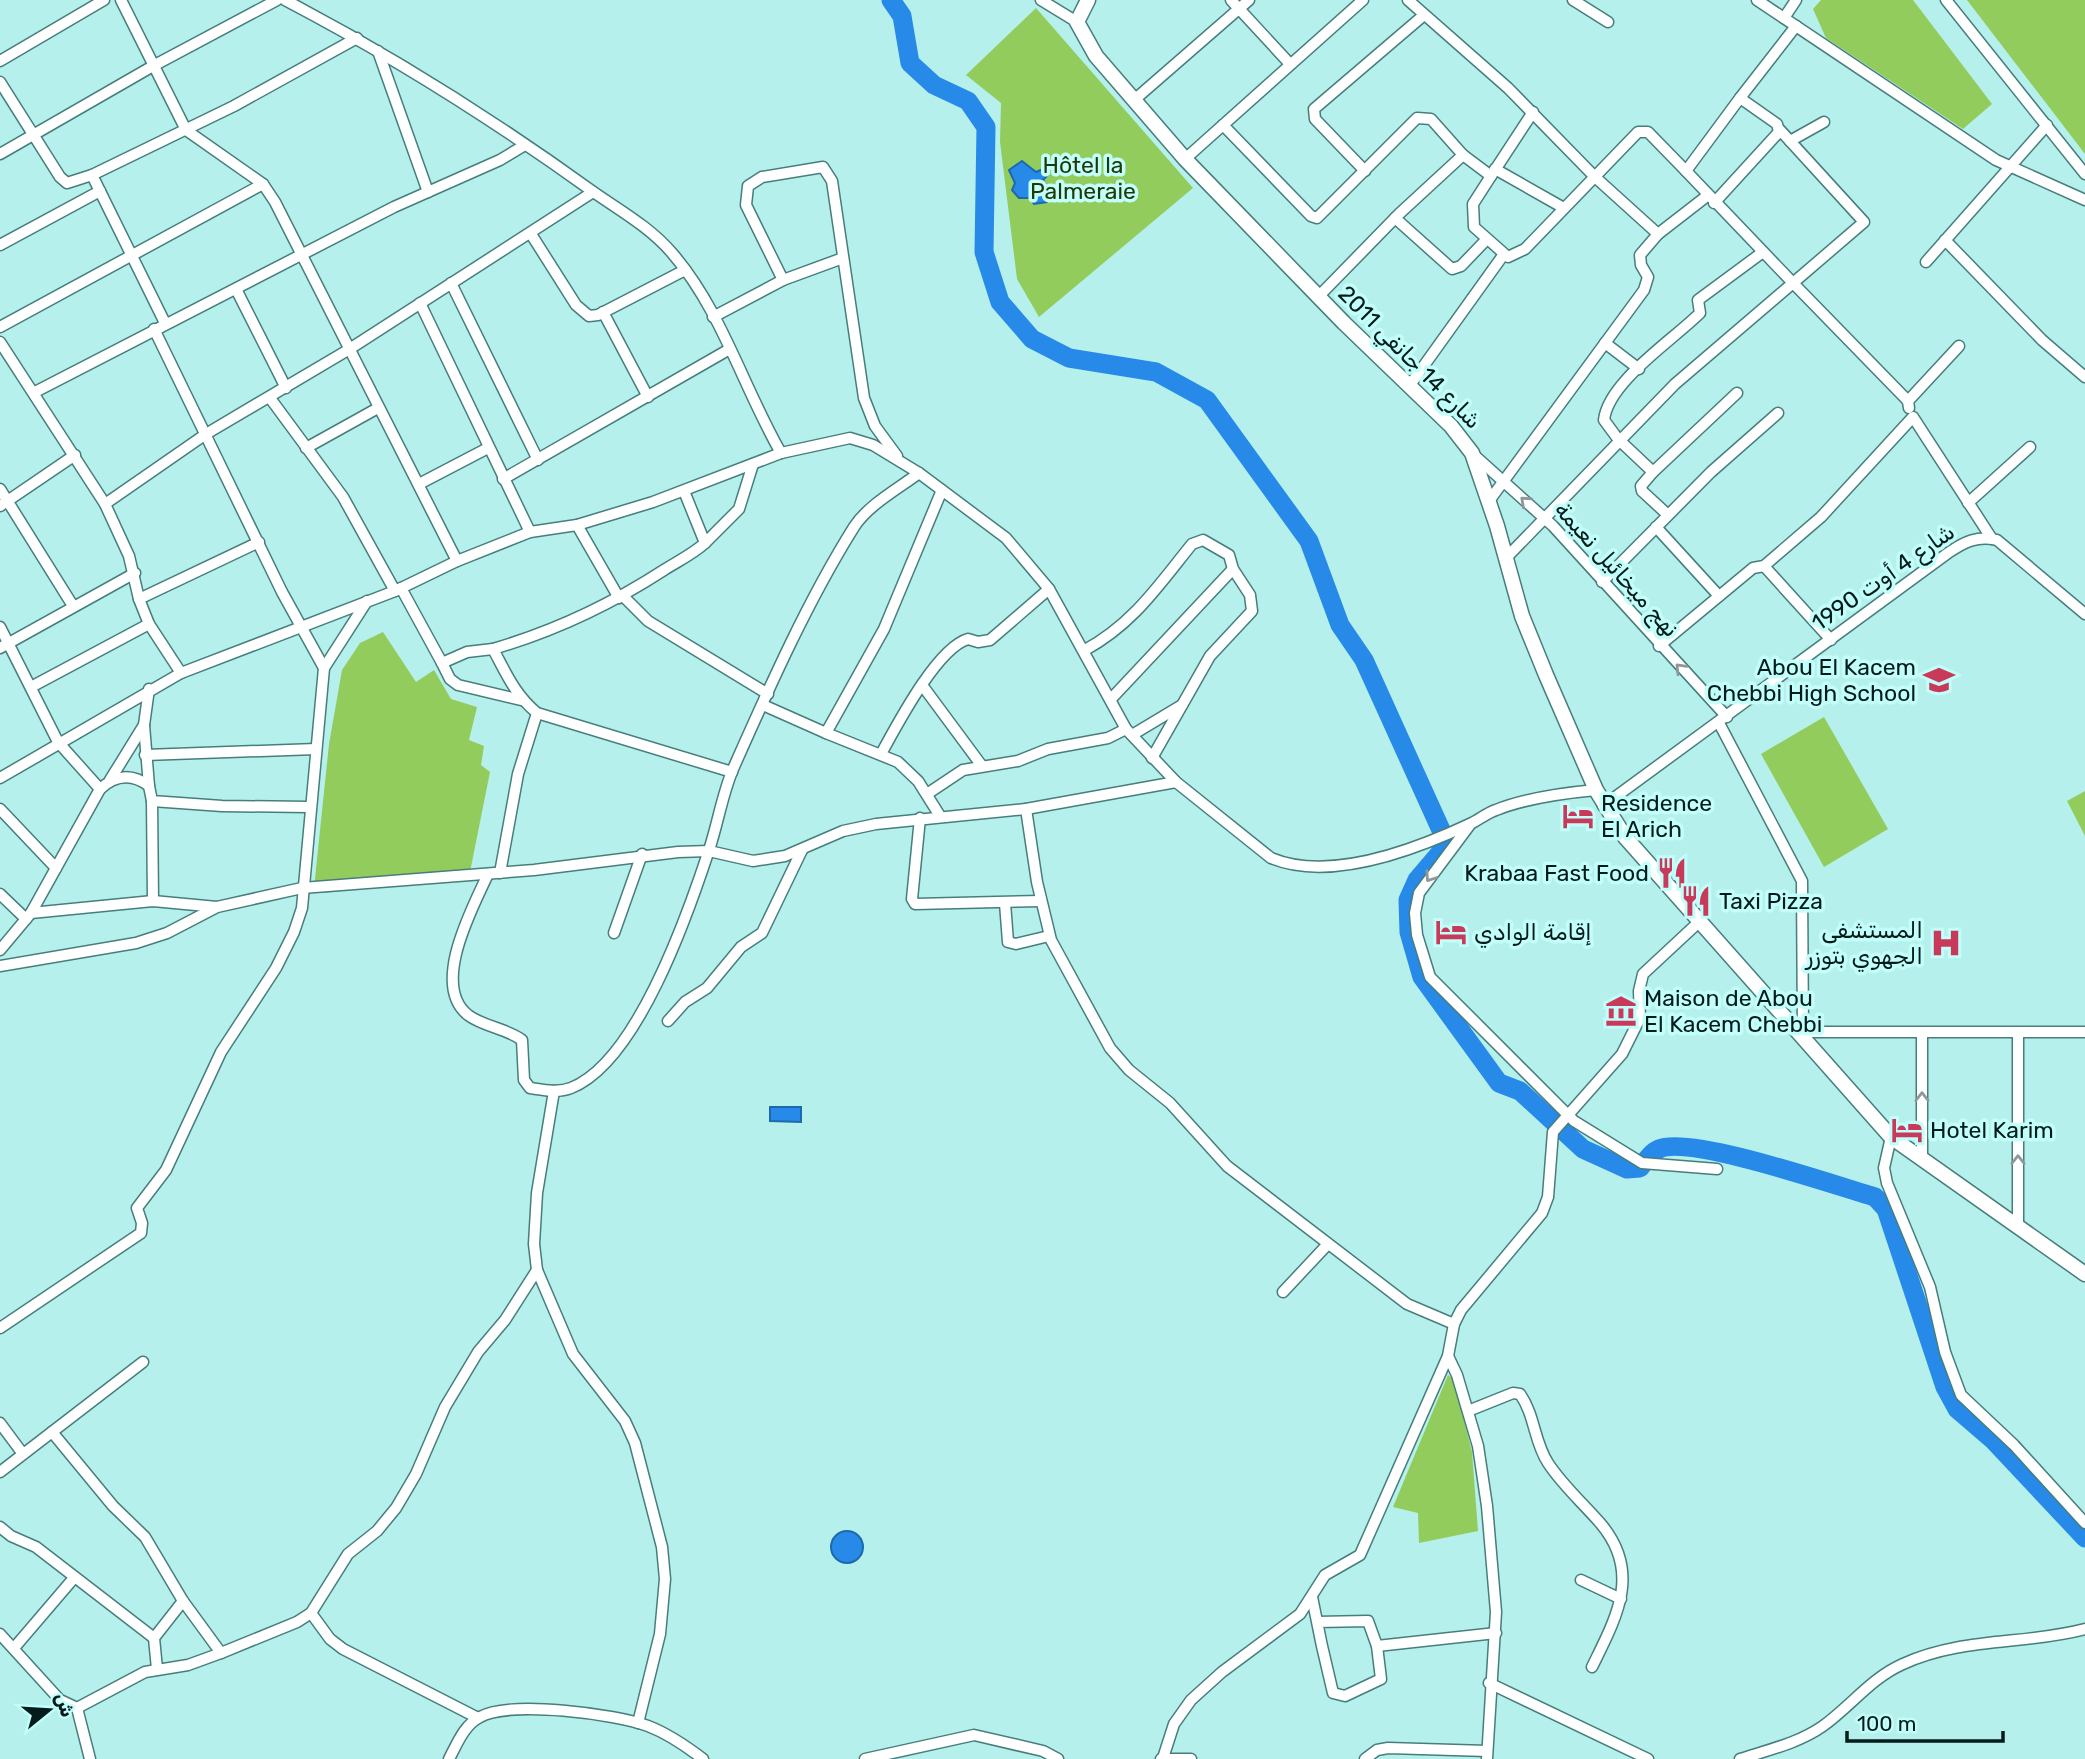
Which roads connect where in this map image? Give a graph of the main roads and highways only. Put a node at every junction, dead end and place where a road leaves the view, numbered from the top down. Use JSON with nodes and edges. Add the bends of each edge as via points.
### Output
{"nodes":[{"id":1,"x":1088,"y":0,"type":"edge"},
{"id":2,"x":2085,"y":1274,"type":"edge"}],
"edges":[{"from":1,"to":2,"type":"main road","name":"شارع 14 جانفي 2011","via":[[1077,22],[1088,46],[1133,102],[1318,297],[1451,426],[1472,453],[1522,616],[1606,810],[1891,1138]]}]}
